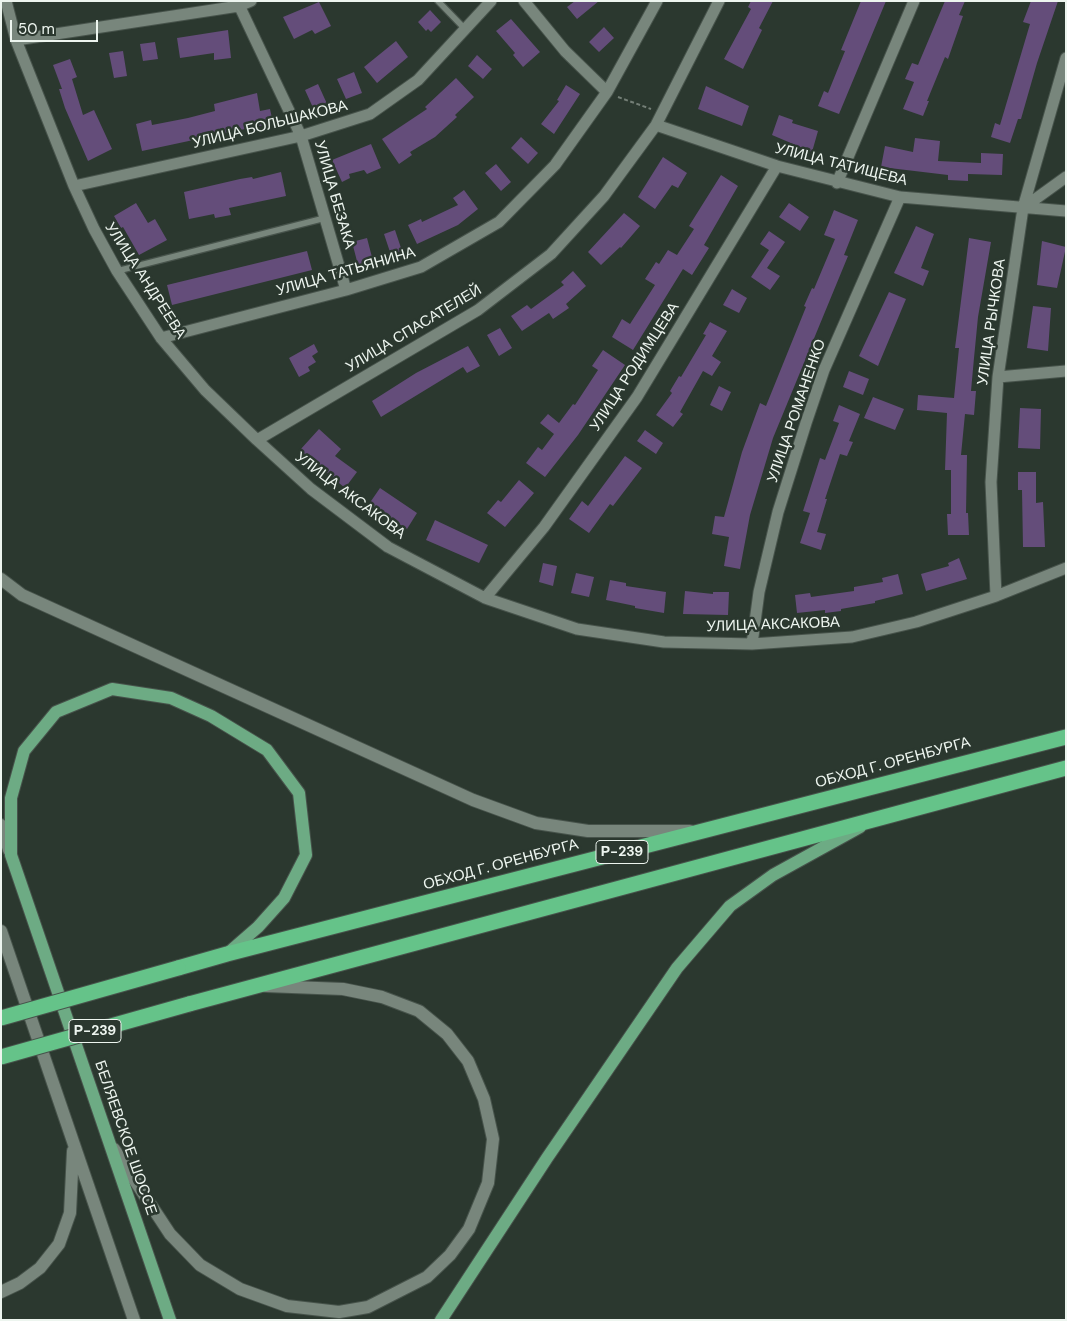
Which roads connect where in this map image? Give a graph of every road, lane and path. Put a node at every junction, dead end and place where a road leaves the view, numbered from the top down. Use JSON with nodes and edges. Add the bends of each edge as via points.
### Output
{"nodes":[{"id":1,"x":6,"y":1,"type":"edge"},
{"id":2,"x":251,"y":1,"type":"edge"},
{"id":3,"x":438,"y":1,"type":"edge"},
{"id":4,"x":491,"y":1,"type":"edge"},
{"id":5,"x":524,"y":1,"type":"edge"},
{"id":6,"x":657,"y":1,"type":"edge"},
{"id":7,"x":718,"y":1,"type":"edge"},
{"id":8,"x":914,"y":1,"type":"edge"},
{"id":9,"x":238,"y":4,"type":"edge"},
{"id":10,"x":465,"y":29,"type":"junction"},
{"id":11,"x":16,"y":40,"type":"junction"},
{"id":12,"x":1066,"y":58,"type":"edge"},
{"id":13,"x":606,"y":92,"type":"junction"},
{"id":14,"x":662,"y":113,"type":"junction"},
{"id":15,"x":656,"y":125,"type":"junction"},
{"id":16,"x":301,"y":136,"type":"junction"},
{"id":17,"x":777,"y":166,"type":"junction"},
{"id":18,"x":1066,"y":177,"type":"edge"},
{"id":19,"x":838,"y":183,"type":"junction"},
{"id":20,"x":74,"y":186,"type":"junction"},
{"id":21,"x":900,"y":197,"type":"junction"},
{"id":22,"x":1023,"y":208,"type":"junction"},
{"id":23,"x":1066,"y":211,"type":"edge"},
{"id":24,"x":325,"y":218,"type":"junction"},
{"id":25,"x":117,"y":271,"type":"junction"},
{"id":26,"x":346,"y":290,"type":"junction"},
{"id":27,"x":161,"y":338,"type":"junction"},
{"id":28,"x":1066,"y":371,"type":"edge"},
{"id":29,"x":998,"y":377,"type":"junction"},
{"id":30,"x":257,"y":440,"type":"junction"},
{"id":31,"x":1066,"y":568,"type":"edge"},
{"id":32,"x":1,"y":579,"type":"edge"},
{"id":33,"x":996,"y":596,"type":"junction"},
{"id":34,"x":485,"y":598,"type":"junction"},
{"id":35,"x":752,"y":644,"type":"junction"},
{"id":36,"x":1066,"y":737,"type":"edge"},
{"id":37,"x":1066,"y":768,"type":"edge"},
{"id":38,"x":872,"y":821,"type":"junction"},
{"id":39,"x":1,"y":825,"type":"edge"},
{"id":40,"x":702,"y":831,"type":"junction"},
{"id":41,"x":11,"y":855,"type":"junction"},
{"id":42,"x":1,"y":931,"type":"edge"},
{"id":43,"x":227,"y":954,"type":"junction"},
{"id":44,"x":263,"y":986,"type":"junction"},
{"id":45,"x":1,"y":1018,"type":"edge"},
{"id":46,"x":1,"y":1057,"type":"edge"},
{"id":47,"x":108,"y":1139,"type":"junction"},
{"id":48,"x":74,"y":1143,"type":"junction"},
{"id":49,"x":1,"y":1292,"type":"edge"},
{"id":50,"x":134,"y":1320,"type":"edge"},
{"id":51,"x":170,"y":1320,"type":"edge"},
{"id":52,"x":441,"y":1320,"type":"edge"}],
"edges":[{"from":1,"to":11,"type":"street","name":"УЛИЦА АНДРЕЕВА"},
{"from":2,"to":9,"type":"street"},
{"from":3,"to":10,"type":"lane"},
{"from":4,"to":10,"type":"street","name":"УЛИЦА БОЛЬШАКОВА"},
{"from":5,"to":13,"type":"street","via":[[565,51]]},
{"from":6,"to":13,"type":"street","name":"УЛИЦА ТАТЬЯНИНА"},
{"from":7,"to":14,"type":"street","name":"УЛИЦА СПАСАТЕЛЕЙ"},
{"from":8,"to":19,"type":"street"},
{"from":9,"to":11,"type":"street"},
{"from":9,"to":16,"type":"street","name":"УЛИЦА БЕЗАКА"},
{"from":10,"to":16,"type":"street","name":"УЛИЦА БОЛЬШАКОВА","via":[[418,80],[370,114]]},
{"from":11,"to":20,"type":"street","name":"УЛИЦА АНДРЕЕВА"},
{"from":12,"to":22,"type":"street","name":"УЛИЦА РЫЧКОВА"},
{"from":13,"to":14,"type":"path"},
{"from":13,"to":26,"type":"street","name":"УЛИЦА ТАТЬЯНИНА","via":[[555,166],[499,222],[422,267]]},
{"from":14,"to":15,"type":"street","name":"УЛИЦА СПАСАТЕЛЕЙ"},
{"from":15,"to":17,"type":"street","name":"УЛИЦА ТАТИЩЕВА"},
{"from":15,"to":30,"type":"street","name":"УЛИЦА СПАСАТЕЛЕЙ","via":[[604,196],[551,254],[478,310]]},
{"from":16,"to":20,"type":"street","name":"УЛИЦА БОЛЬШАКОВА"},
{"from":16,"to":24,"type":"street","name":"УЛИЦА БЕЗАКА"},
{"from":17,"to":19,"type":"street","name":"УЛИЦА ТАТИЩЕВА"},
{"from":17,"to":34,"type":"street","name":"УЛИЦА РОДИМЦЕВА","via":[[637,397],[544,527]]},
{"from":18,"to":22,"type":"street"},
{"from":19,"to":21,"type":"street","name":"УЛИЦА ТАТИЩЕВА"},
{"from":20,"to":25,"type":"street","name":"УЛИЦА АНДРЕЕВА"},
{"from":21,"to":22,"type":"street","name":"УЛИЦА ТАТИЩЕВА"},
{"from":21,"to":35,"type":"street","name":"УЛИЦА РОМАНЕНКО","via":[[824,370],[806,424],[778,512],[759,592]]},
{"from":22,"to":23,"type":"street","name":"УЛИЦА ТАТИЩЕВА"},
{"from":22,"to":29,"type":"street","name":"УЛИЦА РЫЧКОВА"},
{"from":24,"to":25,"type":"lane"},
{"from":24,"to":26,"type":"street","name":"УЛИЦА БЕЗАКА"},
{"from":25,"to":27,"type":"street","name":"УЛИЦА АНДРЕЕВА"},
{"from":26,"to":27,"type":"street","name":"УЛИЦА ТАТЬЯНИНА"},
{"from":27,"to":30,"type":"street","name":"УЛИЦА АНДРЕЕВА","via":[[205,390]]},
{"from":28,"to":29,"type":"street"},
{"from":29,"to":33,"type":"street","name":"УЛИЦА РЫЧКОВА","via":[[991,482]]},
{"from":30,"to":34,"type":"street","name":"УЛИЦА АКСАКОВА","via":[[311,489],[388,547]]},
{"from":31,"to":33,"type":"street","name":"УЛИЦА АКСАКОВА"},
{"from":32,"to":40,"type":"main road","via":[[31,599],[473,800],[536,823],[588,832]]},
{"from":33,"to":35,"type":"street","name":"УЛИЦА АКСАКОВА","via":[[916,622],[852,637]]},
{"from":34,"to":35,"type":"street","name":"УЛИЦА АКСАКОВА","via":[[577,629],[664,642]]},
{"from":36,"to":40,"type":"highway","name":"ОБХОД Г. ОРЕНБУРГА","number":"Р-239"},
{"from":37,"to":38,"type":"highway","number":"Р-239"},
{"from":38,"to":44,"type":"highway","number":"Р-239"},
{"from":38,"to":52,"type":"main road","via":[[773,875],[730,906],[672,976]]},
{"from":39,"to":41,"type":"main road","name":"БЕЛЯЕВСКОЕ ШОССЕ"},
{"from":40,"to":43,"type":"highway","name":"ОБХОД Г. ОРЕНБУРГА","number":"Р-239"},
{"from":41,"to":43,"type":"main road","via":[[11,798],[24,751],[56,712],[112,690],[171,698],[210,716],[267,750],[299,793],[306,855],[284,898]]},
{"from":41,"to":47,"type":"main road","name":"БЕЛЯЕВСКОЕ ШОССЕ"},
{"from":42,"to":48,"type":"main road"},
{"from":43,"to":45,"type":"highway","name":"ОБХОД Г. ОРЕНБУРГА","number":"Р-239","bridge":true},
{"from":44,"to":46,"type":"highway","number":"Р-239","bridge":true},
{"from":44,"to":47,"type":"main road","via":[[343,989],[391,1000],[419,1011],[447,1034],[468,1061],[484,1099],[493,1139],[488,1183],[469,1229],[428,1277],[368,1306],[339,1312],[287,1306],[240,1289],[200,1265],[165,1228]]},
{"from":47,"to":51,"type":"main road","name":"БЕЛЯЕВСКОЕ ШОССЕ"},
{"from":48,"to":49,"type":"main road","via":[[70,1213],[59,1244],[40,1268],[20,1284]]},
{"from":48,"to":50,"type":"main road"}]}
